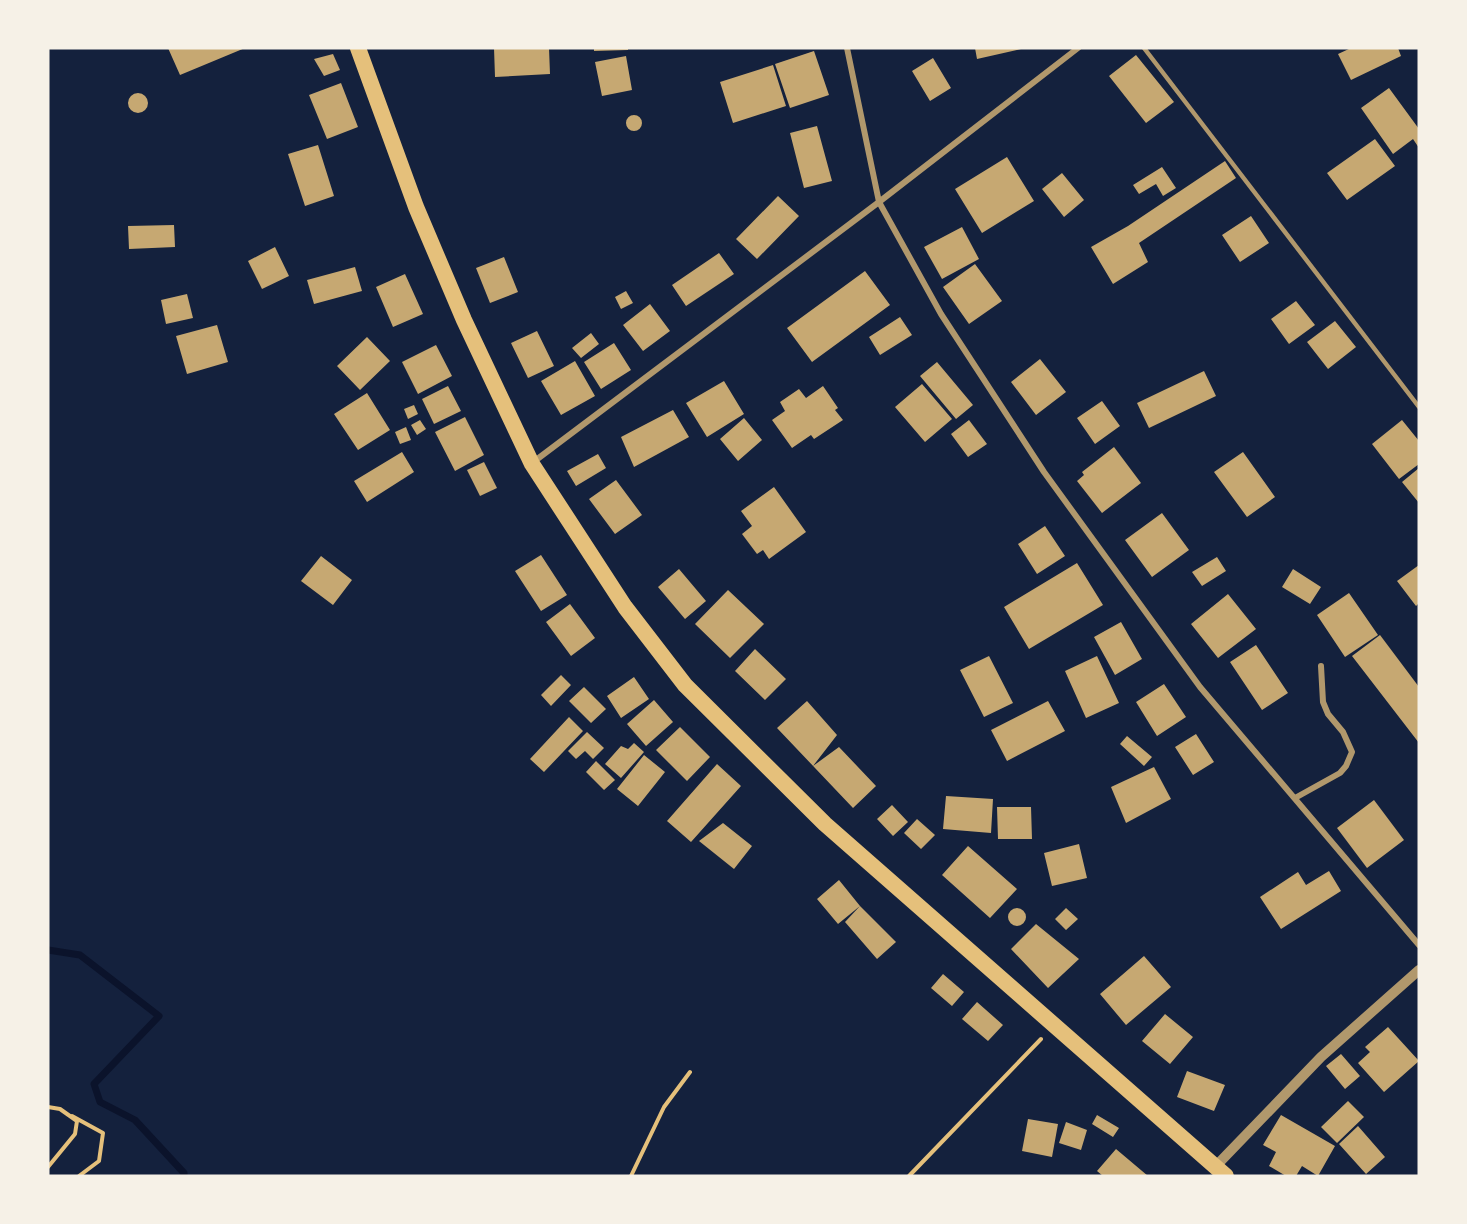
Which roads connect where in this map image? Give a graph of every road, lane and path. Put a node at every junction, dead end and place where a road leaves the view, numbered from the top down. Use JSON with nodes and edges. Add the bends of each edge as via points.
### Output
{"nodes":[{"id":1,"x":358,"y":48,"type":"edge"},
{"id":2,"x":847,"y":48,"type":"edge"},
{"id":3,"x":1078,"y":48,"type":"edge"},
{"id":4,"x":1144,"y":48,"type":"edge"},
{"id":5,"x":879,"y":202,"type":"junction"},
{"id":6,"x":1419,"y":407,"type":"edge"},
{"id":7,"x":532,"y":464,"type":"junction"},
{"id":8,"x":1321,"y":666,"type":"dead end"},
{"id":9,"x":1295,"y":798,"type":"junction"},
{"id":10,"x":1419,"y":945,"type":"edge"},
{"id":11,"x":1419,"y":970,"type":"edge"},
{"id":12,"x":1054,"y":1026,"type":"junction"},
{"id":13,"x":690,"y":1072,"type":"dead end"},
{"id":14,"x":48,"y":1107,"type":"edge"},
{"id":15,"x":72,"y":1116,"type":"junction"},
{"id":16,"x":48,"y":1167,"type":"edge"},
{"id":17,"x":1221,"y":1172,"type":"edge"},
{"id":18,"x":79,"y":1176,"type":"edge"},
{"id":19,"x":631,"y":1176,"type":"edge"},
{"id":20,"x":909,"y":1176,"type":"edge"}],
"edges":[{"from":1,"to":7,"type":"highway","via":[[416,207]]},
{"from":2,"to":5,"type":"street"},
{"from":3,"to":5,"type":"street"},
{"from":4,"to":6,"type":"lane"},
{"from":5,"to":7,"type":"street"},
{"from":5,"to":9,"type":"street","via":[[941,314],[1044,472],[1200,687]]},
{"from":7,"to":12,"type":"highway","via":[[625,607],[685,685],[825,824]]},
{"from":8,"to":9,"type":"street","via":[[1323,702],[1352,752],[1340,773]]},
{"from":9,"to":10,"type":"street"},
{"from":11,"to":17,"type":"street","via":[[1321,1057]]},
{"from":12,"to":17,"type":"highway"},
{"from":12,"to":20,"type":"path"},
{"from":13,"to":19,"type":"path","via":[[663,1107]]},
{"from":14,"to":15,"type":"path"},
{"from":15,"to":16,"type":"path","via":[[77,1120],[75,1134]]},
{"from":15,"to":18,"type":"path","via":[[103,1133],[99,1161]]}]}
